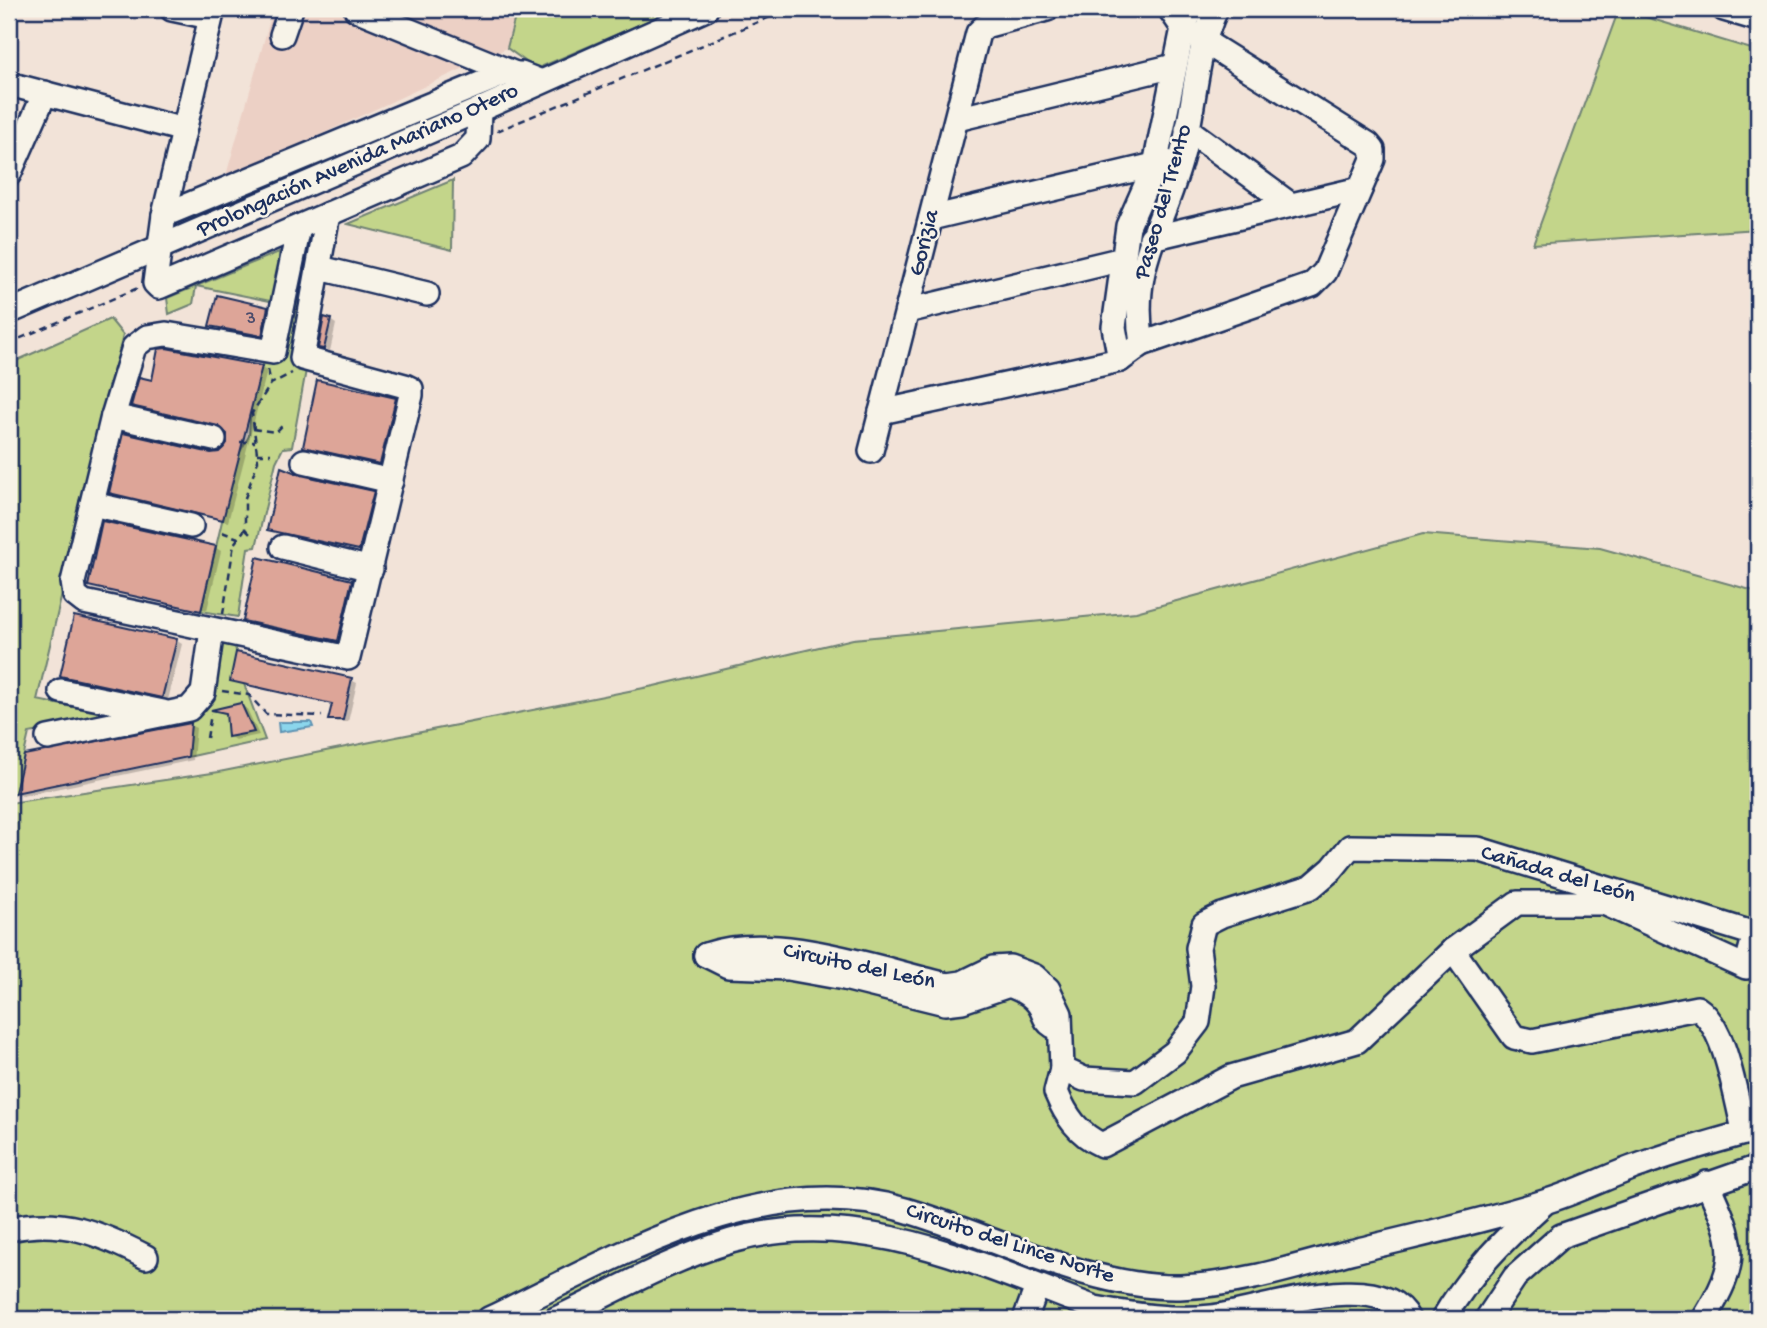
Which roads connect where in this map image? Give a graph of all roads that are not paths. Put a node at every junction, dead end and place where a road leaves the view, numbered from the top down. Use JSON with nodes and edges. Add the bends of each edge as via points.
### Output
{"nodes":[{"id":1,"x":172,"y":9,"type":"edge"},
{"id":2,"x":290,"y":9,"type":"edge"},
{"id":3,"x":356,"y":9,"type":"edge"},
{"id":4,"x":706,"y":9,"type":"edge"},
{"id":5,"x":1047,"y":9,"type":"edge"},
{"id":6,"x":1216,"y":9,"type":"edge"},
{"id":7,"x":1724,"y":9,"type":"edge"},
{"id":8,"x":211,"y":13,"type":"edge"},
{"id":9,"x":1758,"y":19,"type":"edge"},
{"id":10,"x":1186,"y":21,"type":"edge"},
{"id":11,"x":282,"y":35,"type":"dead end"},
{"id":12,"x":1174,"y":66,"type":"junction"},
{"id":13,"x":513,"y":73,"type":"junction"},
{"id":14,"x":539,"y":81,"type":"junction"},
{"id":15,"x":9,"y":84,"type":"edge"},
{"id":16,"x":45,"y":93,"type":"junction"},
{"id":17,"x":480,"y":110,"type":"junction"},
{"id":18,"x":957,"y":119,"type":"junction"},
{"id":19,"x":1186,"y":129,"type":"junction"},
{"id":20,"x":184,"y":130,"type":"junction"},
{"id":21,"x":1181,"y":159,"type":"junction"},
{"id":22,"x":1155,"y":165,"type":"junction"},
{"id":23,"x":9,"y":174,"type":"edge"},
{"id":24,"x":1360,"y":189,"type":"junction"},
{"id":25,"x":1291,"y":205,"type":"junction"},
{"id":26,"x":328,"y":214,"type":"junction"},
{"id":27,"x":164,"y":215,"type":"junction"},
{"id":28,"x":931,"y":218,"type":"junction"},
{"id":29,"x":299,"y":227,"type":"junction"},
{"id":30,"x":1151,"y":238,"type":"junction"},
{"id":31,"x":158,"y":249,"type":"junction"},
{"id":32,"x":1123,"y":259,"type":"junction"},
{"id":33,"x":320,"y":268,"type":"junction"},
{"id":34,"x":427,"y":294,"type":"dead end"},
{"id":35,"x":907,"y":311,"type":"junction"},
{"id":36,"x":9,"y":312,"type":"edge"},
{"id":37,"x":1142,"y":344,"type":"junction"},
{"id":38,"x":1120,"y":360,"type":"junction"},
{"id":39,"x":881,"y":412,"type":"junction"},
{"id":40,"x":113,"y":416,"type":"junction"},
{"id":41,"x":214,"y":439,"type":"dead end"},
{"id":42,"x":871,"y":452,"type":"dead end"},
{"id":43,"x":304,"y":461,"type":"dead end"},
{"id":44,"x":391,"y":481,"type":"junction"},
{"id":45,"x":92,"y":504,"type":"junction"},
{"id":46,"x":191,"y":526,"type":"dead end"},
{"id":47,"x":283,"y":547,"type":"dead end"},
{"id":48,"x":371,"y":569,"type":"junction"},
{"id":49,"x":216,"y":630,"type":"junction"},
{"id":50,"x":61,"y":691,"type":"dead end"},
{"id":51,"x":173,"y":713,"type":"junction"},
{"id":52,"x":48,"y":738,"type":"dead end"},
{"id":53,"x":1453,"y":950,"type":"junction"},
{"id":54,"x":1059,"y":1030,"type":"junction"},
{"id":55,"x":1062,"y":1069,"type":"junction"},
{"id":56,"x":1751,"y":1131,"type":"edge"},
{"id":57,"x":1645,"y":1163,"type":"junction"},
{"id":58,"x":1758,"y":1167,"type":"edge"},
{"id":59,"x":1707,"y":1183,"type":"junction"},
{"id":60,"x":1659,"y":1200,"type":"junction"},
{"id":61,"x":1545,"y":1202,"type":"junction"},
{"id":62,"x":9,"y":1229,"type":"edge"},
{"id":63,"x":146,"y":1257,"type":"dead end"},
{"id":64,"x":1037,"y":1287,"type":"junction"},
{"id":65,"x":489,"y":1319,"type":"edge"},
{"id":66,"x":556,"y":1319,"type":"edge"},
{"id":67,"x":1025,"y":1319,"type":"edge"},
{"id":68,"x":1408,"y":1319,"type":"edge"},
{"id":69,"x":1443,"y":1319,"type":"edge"},
{"id":70,"x":1487,"y":1319,"type":"edge"},
{"id":71,"x":1704,"y":1319,"type":"edge"}],
"edges":[{"from":1,"to":8,"type":"street"},
{"from":2,"to":11,"type":"street"},
{"from":3,"to":13,"type":"street"},
{"from":4,"to":14,"type":"street","name":"Prolongación Avenida Mariano Otero"},
{"from":5,"to":18,"type":"street","name":"Gorizia","via":[[985,26],[978,33]]},
{"from":6,"to":10,"type":"street","name":"Paseo del Trento"},
{"from":7,"to":9,"type":"street"},
{"from":8,"to":20,"type":"street"},
{"from":10,"to":12,"type":"street","name":"Paseo del Trento"},
{"from":10,"to":19,"type":"street","name":"Paseo del Trento"},
{"from":10,"to":24,"type":"street","via":[[1368,144],[1373,159]]},
{"from":12,"to":18,"type":"street"},
{"from":12,"to":22,"type":"street","name":"Paseo del Trento"},
{"from":13,"to":14,"type":"street"},
{"from":13,"to":27,"type":"street"},
{"from":14,"to":17,"type":"street","name":"Prolongación Avenida Mariano Otero"},
{"from":15,"to":16,"type":"street"},
{"from":16,"to":20,"type":"street"},
{"from":16,"to":23,"type":"street"},
{"from":17,"to":26,"type":"street","via":[[478,139],[461,157]]},
{"from":17,"to":31,"type":"street","name":"Prolongación Avenida Mariano Otero"},
{"from":18,"to":28,"type":"street","name":"Gorizia"},
{"from":19,"to":21,"type":"street","name":"Paseo del Trento"},
{"from":19,"to":25,"type":"street"},
{"from":20,"to":27,"type":"street"},
{"from":21,"to":22,"type":"street"},
{"from":21,"to":30,"type":"street","name":"Paseo del Trento"},
{"from":22,"to":28,"type":"street"},
{"from":22,"to":32,"type":"street","name":"Paseo del Trento","via":[[1128,226]]},
{"from":24,"to":25,"type":"street"},
{"from":24,"to":37,"type":"street","via":[[1325,272],[1312,285]]},
{"from":25,"to":30,"type":"street"},
{"from":26,"to":29,"type":"street"},
{"from":26,"to":33,"type":"street"},
{"from":27,"to":31,"type":"street"},
{"from":28,"to":35,"type":"street","name":"Gorizia"},
{"from":29,"to":31,"type":"street","via":[[163,287],[155,283]]},
{"from":29,"to":40,"type":"street","via":[[273,352],[166,334],[147,337],[134,347]]},
{"from":30,"to":37,"type":"street","name":"Paseo del Trento","via":[[1136,308]]},
{"from":31,"to":36,"type":"street","name":"Prolongación Avenida Mariano Otero"},
{"from":32,"to":35,"type":"street"},
{"from":32,"to":38,"type":"street","name":"Paseo del Trento","via":[[1114,327]]},
{"from":33,"to":34,"type":"street"},
{"from":33,"to":44,"type":"street","via":[[302,358],[411,388]]},
{"from":35,"to":39,"type":"street","name":"Gorizia"},
{"from":37,"to":38,"type":"street"},
{"from":38,"to":39,"type":"street"},
{"from":39,"to":42,"type":"street","name":"Gorizia"},
{"from":40,"to":41,"type":"street"},
{"from":40,"to":45,"type":"street"},
{"from":43,"to":44,"type":"street"},
{"from":44,"to":48,"type":"street"},
{"from":45,"to":46,"type":"street"},
{"from":45,"to":49,"type":"street","via":[[73,582],[75,595],[84,602]]},
{"from":47,"to":48,"type":"street"},
{"from":48,"to":49,"type":"street","via":[[348,658]]},
{"from":49,"to":51,"type":"street","via":[[203,693],[189,709]]},
{"from":50,"to":51,"type":"street"},
{"from":51,"to":52,"type":"street"},
{"from":53,"to":55,"type":"street","name":"Cañada del León","via":[[1357,1041],[1231,1077],[1102,1145],[1083,1136],[1063,1110],[1056,1092]]},
{"from":53,"to":55,"type":"street","name":"Cañada del León","via":[[1517,903],[1604,903],[1746,967],[1755,934],[1478,849],[1350,847],[1311,887],[1204,924],[1198,948],[1203,986],[1198,1023],[1175,1052],[1135,1082],[1084,1079]]},
{"from":53,"to":56,"type":"street","via":[[1514,1037],[1532,1041],[1697,1008],[1709,1015]]},
{"from":54,"to":54,"type":"street","name":"Circuito del León","via":[[1060,1014],[1048,989],[1034,976],[1010,967],[993,968],[948,985],[790,949],[729,947],[706,955],[728,966],[788,968],[945,1003],[1009,985],[1026,992],[1040,1005],[1047,1023]]},
{"from":54,"to":55,"type":"street","name":"Circuito del León"},
{"from":56,"to":57,"type":"street"},
{"from":57,"to":60,"type":"street"},
{"from":57,"to":61,"type":"street"},
{"from":58,"to":59,"type":"street"},
{"from":59,"to":60,"type":"street"},
{"from":59,"to":71,"type":"street","via":[[1721,1213],[1730,1259],[1725,1285]]},
{"from":60,"to":70,"type":"street","via":[[1561,1236],[1516,1277]]},
{"from":61,"to":65,"type":"street","name":"Circuito del Lince Norte","via":[[1256,1277],[1179,1287],[1111,1279],[902,1209],[854,1201],[788,1202],[726,1213],[676,1230]]},
{"from":61,"to":69,"type":"street","via":[[1496,1246]]},
{"from":62,"to":63,"type":"street","via":[[41,1223],[76,1226]]},
{"from":64,"to":66,"type":"street","name":"Circuito del Lince Norte","via":[[920,1243],[830,1230],[784,1231],[682,1258]]},
{"from":64,"to":67,"type":"street"},
{"from":64,"to":68,"type":"street","name":"Circuito del Lince Norte","via":[[1095,1308],[1183,1318],[1361,1292],[1394,1302]]}]}
